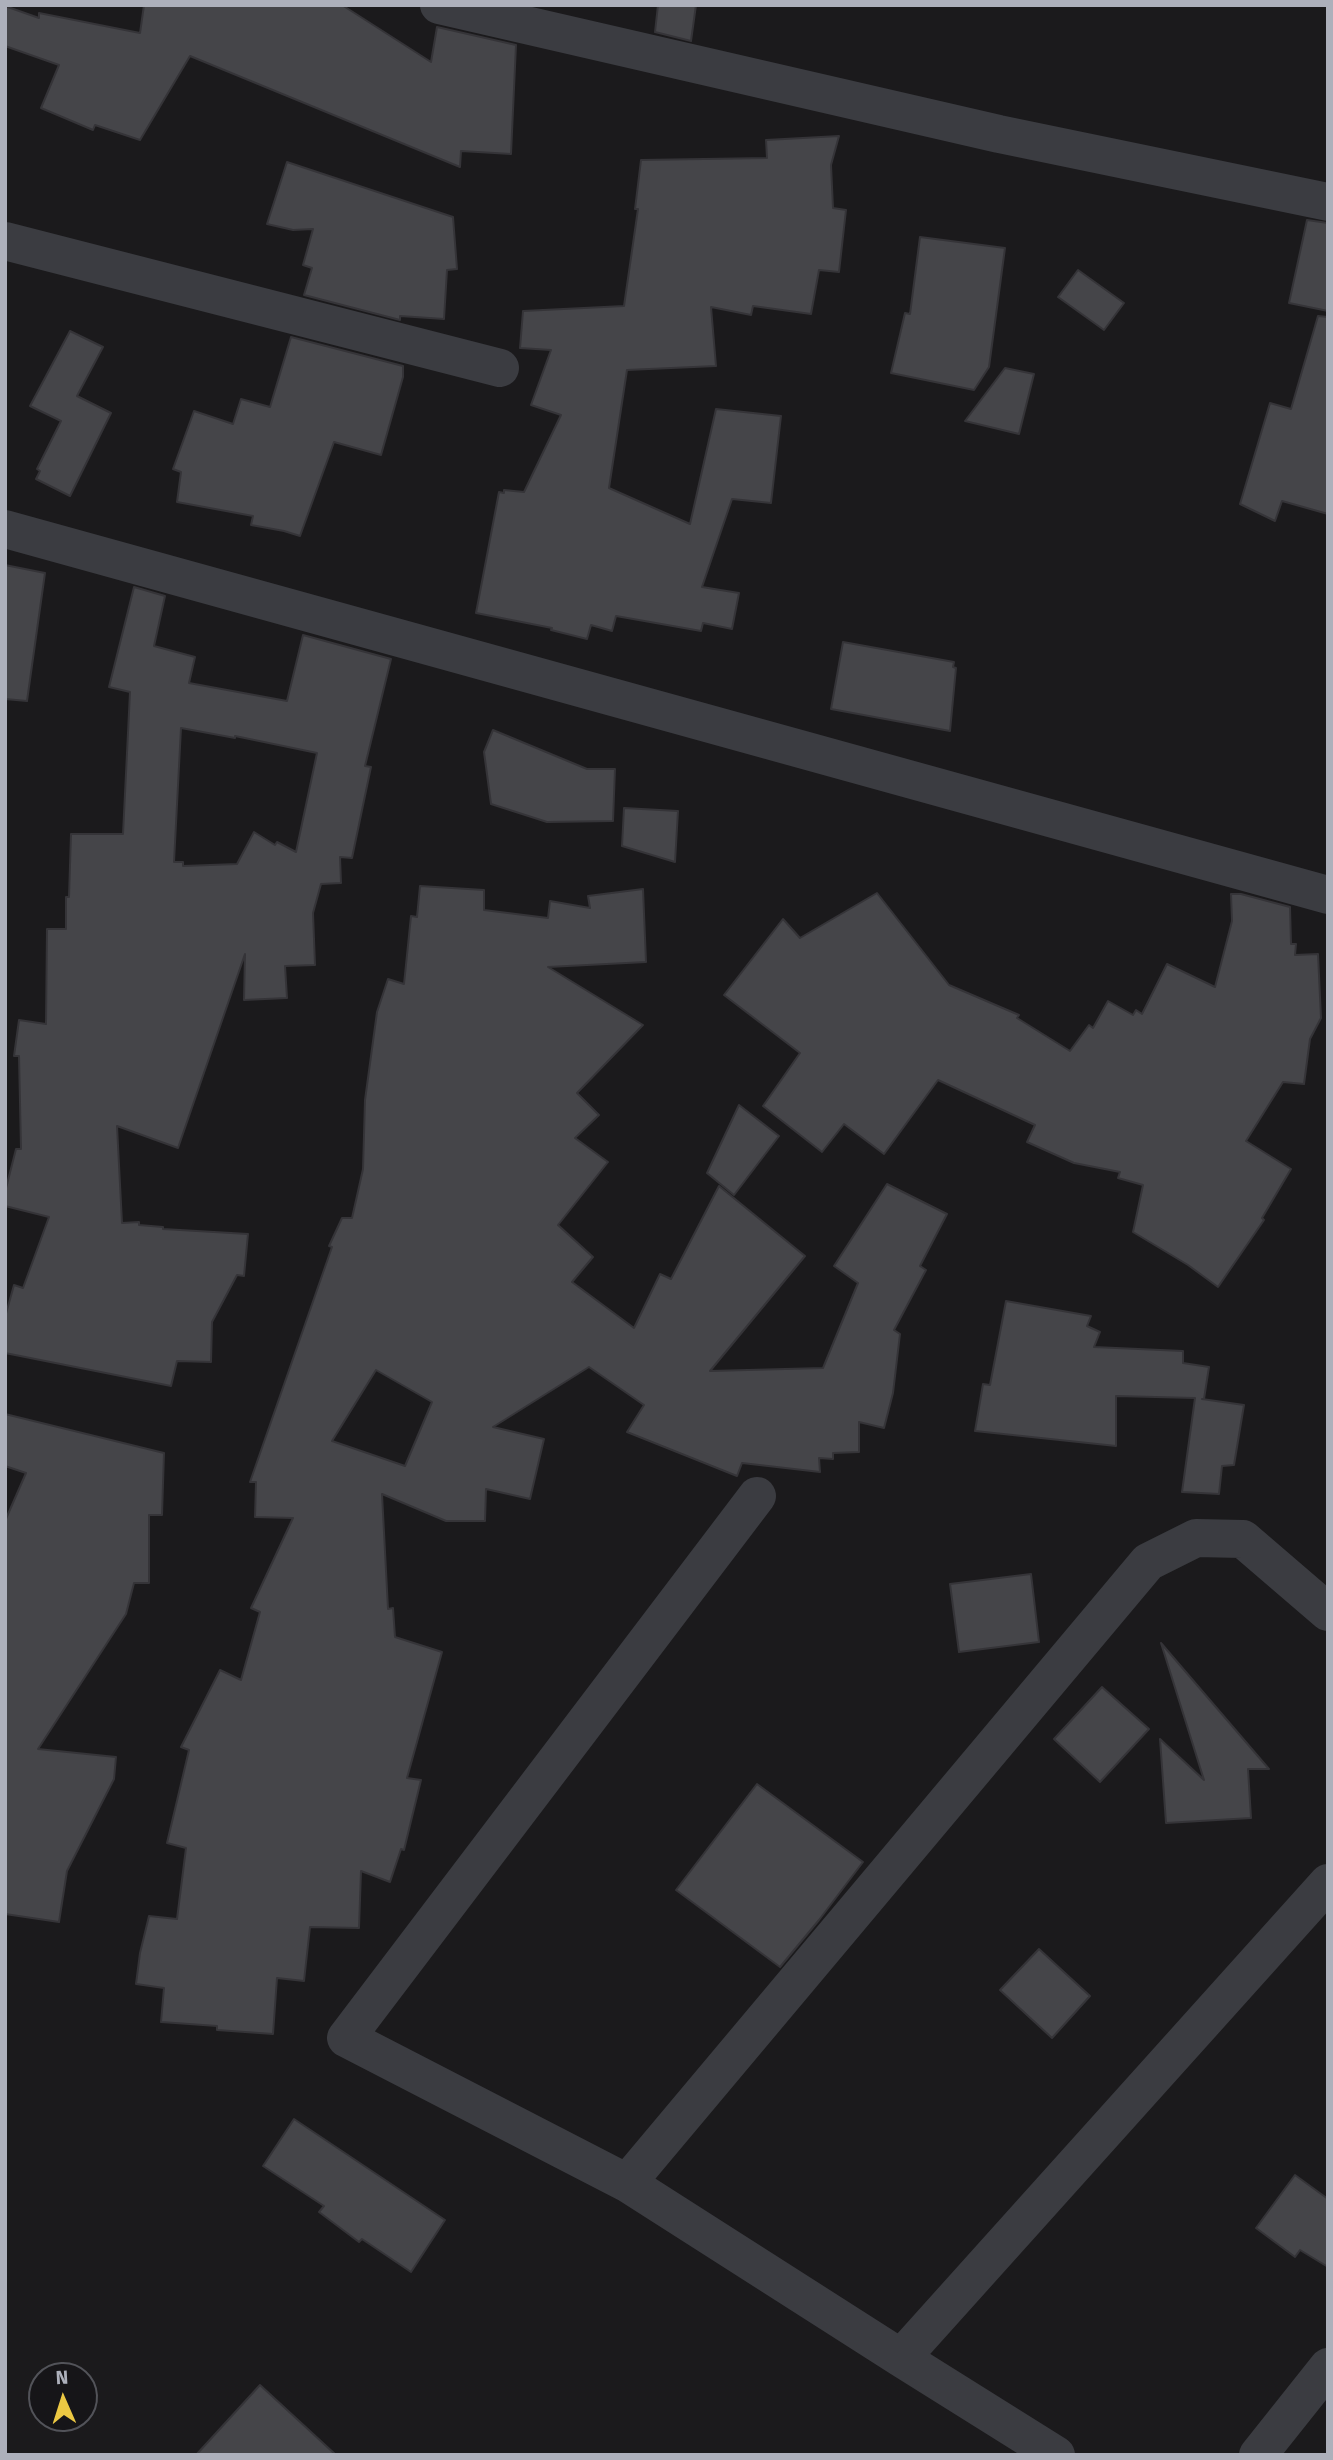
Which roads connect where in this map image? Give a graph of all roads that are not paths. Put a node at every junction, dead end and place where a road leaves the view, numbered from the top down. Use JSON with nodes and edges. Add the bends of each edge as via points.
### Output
{"nodes":[{"id":1,"x":439,"y":5,"type":"edge"},
{"id":2,"x":1328,"y":202,"type":"edge"},
{"id":3,"x":5,"y":241,"type":"edge"},
{"id":4,"x":500,"y":368,"type":"dead end"},
{"id":5,"x":5,"y":529,"type":"edge"},
{"id":6,"x":1328,"y":895,"type":"edge"},
{"id":7,"x":757,"y":1496,"type":"dead end"},
{"id":8,"x":1328,"y":1612,"type":"edge"},
{"id":9,"x":1328,"y":1883,"type":"edge"},
{"id":10,"x":627,"y":2183,"type":"junction"},
{"id":11,"x":901,"y":2358,"type":"junction"},
{"id":12,"x":1328,"y":2367,"type":"edge"},
{"id":13,"x":1056,"y":2455,"type":"edge"},
{"id":14,"x":1258,"y":2455,"type":"edge"}],
"edges":[{"from":1,"to":2,"type":"street","via":[[999,134]]},
{"from":3,"to":4,"type":"street"},
{"from":5,"to":6,"type":"street"},
{"from":7,"to":10,"type":"street","via":[[346,2038]]},
{"from":8,"to":10,"type":"street","via":[[1243,1539],[1196,1538],[1148,1562]]},
{"from":9,"to":11,"type":"street"},
{"from":10,"to":11,"type":"street"},
{"from":11,"to":13,"type":"street"},
{"from":12,"to":14,"type":"street"}]}
